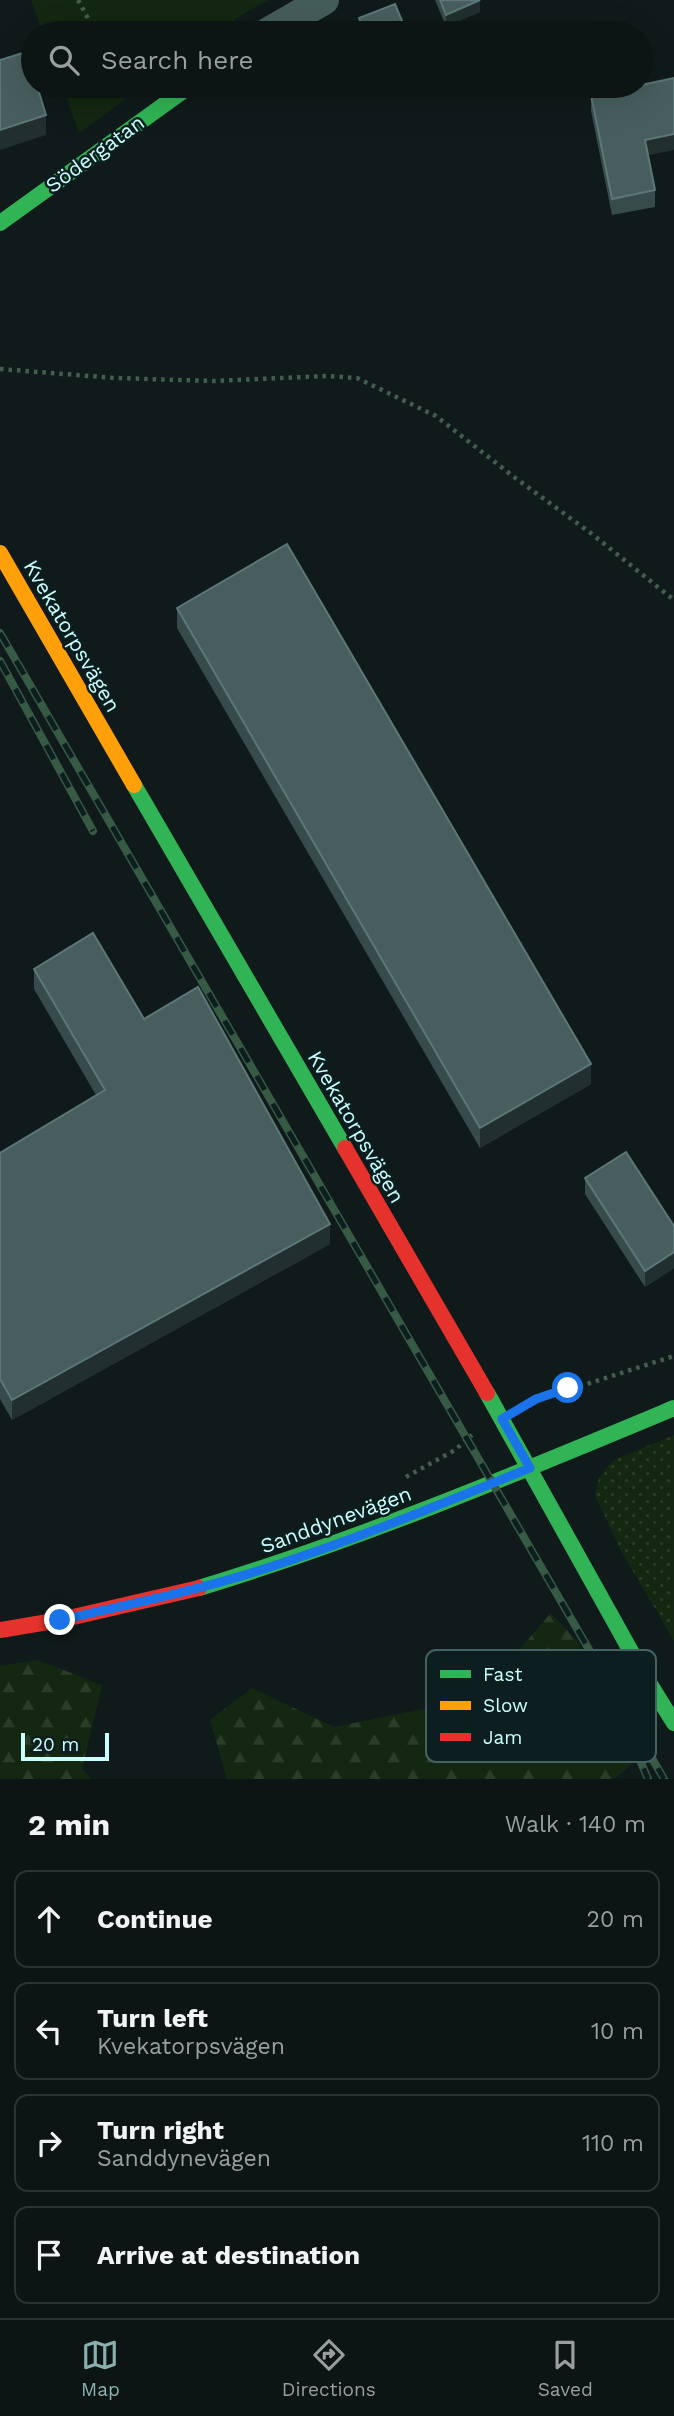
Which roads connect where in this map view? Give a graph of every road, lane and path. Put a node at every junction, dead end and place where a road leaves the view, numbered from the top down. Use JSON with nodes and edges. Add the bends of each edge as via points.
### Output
{"nodes":[{"id":1,"x":78,"y":0,"type":"edge"},
{"id":2,"x":324,"y":0,"type":"edge"},
{"id":3,"x":89,"y":21,"type":"edge"},
{"id":4,"x":288,"y":21,"type":"edge"},
{"id":5,"x":173,"y":98,"type":"edge"},
{"id":6,"x":0,"y":223,"type":"edge"},
{"id":7,"x":0,"y":369,"type":"edge"},
{"id":8,"x":0,"y":553,"type":"edge"},
{"id":9,"x":674,"y":600,"type":"edge"},
{"id":10,"x":674,"y":1356,"type":"edge"},
{"id":11,"x":674,"y":1408,"type":"edge"},
{"id":12,"x":502,"y":1419,"type":"junction"},
{"id":13,"x":530,"y":1468,"type":"junction"},
{"id":14,"x":405,"y":1478,"type":"dead end"},
{"id":15,"x":0,"y":1630,"type":"edge"},
{"id":16,"x":631,"y":1650,"type":"edge"},
{"id":17,"x":656,"y":1693,"type":"edge"},
{"id":18,"x":674,"y":1723,"type":"edge"}],
"edges":[{"from":1,"to":3,"type":"path"},
{"from":2,"to":4,"type":"street"},
{"from":5,"to":6,"type":"street","name":"Södergatan"},
{"from":7,"to":9,"type":"path","via":[[215,381],[357,378],[436,416]]},
{"from":8,"to":12,"type":"street","name":"Kvekatorpsvägen"},
{"from":10,"to":12,"type":"path","via":[[536,1399]]},
{"from":11,"to":13,"type":"street","name":"Sanddynevägen"},
{"from":12,"to":13,"type":"street","name":"Kvekatorpsvägen"},
{"from":12,"to":14,"type":"path"},
{"from":13,"to":15,"type":"street","name":"Sanddynevägen","via":[[276,1565],[190,1591]]},
{"from":13,"to":16,"type":"street","name":"Kvekatorpsvägen"},
{"from":17,"to":18,"type":"street","name":"Kvekatorpsvägen"}]}
